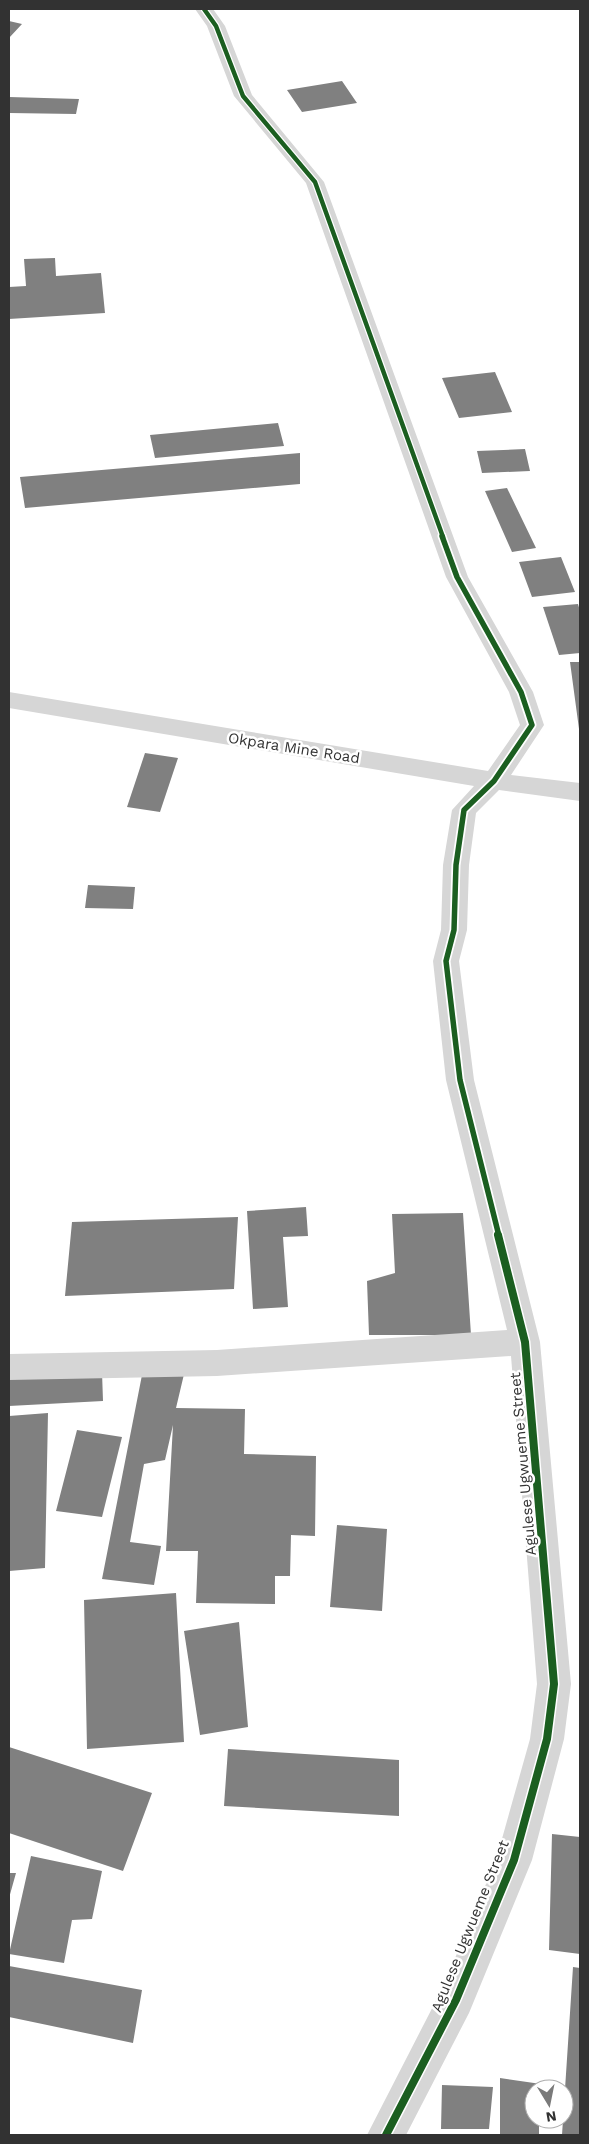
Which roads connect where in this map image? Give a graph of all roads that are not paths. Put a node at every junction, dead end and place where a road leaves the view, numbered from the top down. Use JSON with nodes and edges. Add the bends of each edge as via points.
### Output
{"nodes":[{"id":1,"x":204,"y":9,"type":"edge"},
{"id":2,"x":9,"y":700,"type":"edge"},
{"id":3,"x":494,"y":781,"type":"junction"},
{"id":4,"x":580,"y":792,"type":"edge"},
{"id":5,"x":525,"y":1342,"type":"junction"},
{"id":6,"x":9,"y":1367,"type":"edge"},
{"id":7,"x":386,"y":2135,"type":"edge"}],
"edges":[{"from":1,"to":3,"type":"street","name":"Agulese Ugwueme Street","via":[[216,26],[243,96],[315,182],[457,577],[521,692],[532,725]]},
{"from":2,"to":3,"type":"street","name":"Okpara Mine Road"},
{"from":3,"to":4,"type":"street","name":"Okpara Mine Road"},
{"from":3,"to":5,"type":"street","name":"Agulese Ugwueme Street","via":[[464,810],[456,865],[454,930],[446,961],[460,1080]]},
{"from":5,"to":6,"type":"street","via":[[217,1362]]},
{"from":5,"to":7,"type":"street","name":"Agulese Ugwueme Street","via":[[554,1684],[547,1738],[514,1860],[456,2000]]}]}
